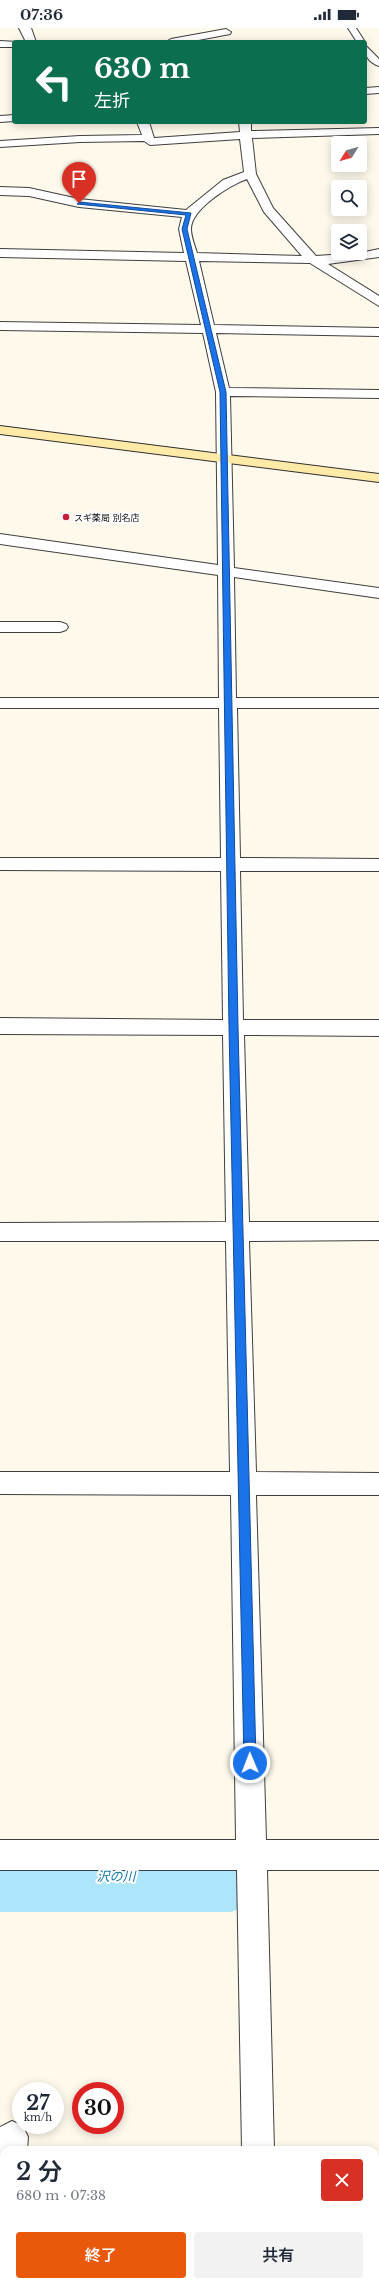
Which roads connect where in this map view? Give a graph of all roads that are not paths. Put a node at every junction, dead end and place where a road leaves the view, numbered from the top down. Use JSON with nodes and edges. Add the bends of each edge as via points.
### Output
{"nodes":[{"id":1,"x":24,"y":28,"type":"edge"},
{"id":2,"x":352,"y":28,"type":"edge"},
{"id":3,"x":226,"y":34,"type":"edge"},
{"id":4,"x":30,"y":40,"type":"edge"},
{"id":5,"x":185,"y":40,"type":"edge"},
{"id":6,"x":360,"y":40,"type":"edge"},
{"id":7,"x":0,"y":44,"type":"edge"},
{"id":8,"x":12,"y":44,"type":"edge"},
{"id":9,"x":367,"y":51,"type":"edge"},
{"id":10,"x":379,"y":63,"type":"edge"},
{"id":11,"x":379,"y":90,"type":"edge"},
{"id":12,"x":367,"y":91,"type":"edge"},
{"id":13,"x":12,"y":118,"type":"edge"},
{"id":14,"x":0,"y":119,"type":"edge"},
{"id":15,"x":144,"y":124,"type":"edge"},
{"id":16,"x":245,"y":124,"type":"edge"},
{"id":17,"x":379,"y":130,"type":"edge"},
{"id":18,"x":246,"y":135,"type":"junction"},
{"id":19,"x":148,"y":138,"type":"junction"},
{"id":20,"x":0,"y":144,"type":"edge"},
{"id":21,"x":250,"y":174,"type":"junction"},
{"id":22,"x":0,"y":191,"type":"edge"},
{"id":23,"x":189,"y":214,"type":"junction"},
{"id":24,"x":0,"y":253,"type":"edge"},
{"id":25,"x":379,"y":253,"type":"edge"},
{"id":26,"x":191,"y":257,"type":"junction"},
{"id":27,"x":314,"y":260,"type":"junction"},
{"id":28,"x":379,"y":302,"type":"edge"},
{"id":29,"x":0,"y":326,"type":"edge"},
{"id":30,"x":210,"y":330,"type":"junction"},
{"id":31,"x":379,"y":332,"type":"edge"},
{"id":32,"x":223,"y":392,"type":"junction"},
{"id":33,"x":379,"y":394,"type":"edge"},
{"id":34,"x":0,"y":430,"type":"edge"},
{"id":35,"x":223,"y":458,"type":"junction"},
{"id":36,"x":379,"y":478,"type":"edge"},
{"id":37,"x":0,"y":539,"type":"edge"},
{"id":38,"x":227,"y":571,"type":"junction"},
{"id":39,"x":379,"y":593,"type":"edge"},
{"id":40,"x":0,"y":627,"type":"edge"},
{"id":41,"x":60,"y":627,"type":"dead end"},
{"id":42,"x":0,"y":703,"type":"edge"},
{"id":43,"x":229,"y":703,"type":"junction"},
{"id":44,"x":379,"y":703,"type":"edge"},
{"id":45,"x":0,"y":864,"type":"edge"},
{"id":46,"x":232,"y":865,"type":"junction"},
{"id":47,"x":379,"y":865,"type":"edge"},
{"id":48,"x":0,"y":1026,"type":"edge"},
{"id":49,"x":233,"y":1027,"type":"junction"},
{"id":50,"x":379,"y":1028,"type":"edge"},
{"id":51,"x":239,"y":1230,"type":"junction"},
{"id":52,"x":379,"y":1231,"type":"edge"},
{"id":53,"x":0,"y":1232,"type":"edge"},
{"id":54,"x":0,"y":1483,"type":"edge"},
{"id":55,"x":245,"y":1484,"type":"junction"},
{"id":56,"x":379,"y":1484,"type":"edge"},
{"id":57,"x":0,"y":1855,"type":"edge"},
{"id":58,"x":252,"y":1856,"type":"junction"},
{"id":59,"x":379,"y":1856,"type":"edge"},
{"id":60,"x":258,"y":2146,"type":"edge"}],
"edges":[{"from":1,"to":4,"type":"street"},
{"from":2,"to":6,"type":"lane"},
{"from":3,"to":5,"type":"street"},
{"from":7,"to":8,"type":"street"},
{"from":9,"to":10,"type":"lane"},
{"from":11,"to":12,"type":"street"},
{"from":13,"to":14,"type":"street"},
{"from":15,"to":19,"type":"street"},
{"from":16,"to":18,"type":"street"},
{"from":17,"to":18,"type":"street"},
{"from":18,"to":19,"type":"street","via":[[150,142]]},
{"from":18,"to":21,"type":"street"},
{"from":19,"to":20,"type":"street"},
{"from":21,"to":23,"type":"street","via":[[227,182]]},
{"from":21,"to":27,"type":"street","via":[[268,209]]},
{"from":22,"to":23,"type":"street","via":[[29,192],[79,203]]},
{"from":23,"to":26,"type":"street","via":[[184,229]]},
{"from":24,"to":26,"type":"street"},
{"from":25,"to":27,"type":"street"},
{"from":26,"to":27,"type":"street"},
{"from":26,"to":30,"type":"street"},
{"from":27,"to":28,"type":"street"},
{"from":29,"to":30,"type":"street"},
{"from":30,"to":31,"type":"street"},
{"from":30,"to":32,"type":"street"},
{"from":32,"to":33,"type":"street"},
{"from":32,"to":35,"type":"street"},
{"from":34,"to":35,"type":"street"},
{"from":35,"to":36,"type":"street"},
{"from":35,"to":38,"type":"street"},
{"from":37,"to":38,"type":"street"},
{"from":38,"to":39,"type":"street"},
{"from":38,"to":43,"type":"street"},
{"from":40,"to":41,"type":"street"},
{"from":42,"to":43,"type":"street"},
{"from":43,"to":44,"type":"street"},
{"from":43,"to":46,"type":"street"},
{"from":45,"to":46,"type":"street"},
{"from":46,"to":47,"type":"street"},
{"from":46,"to":49,"type":"street"},
{"from":48,"to":49,"type":"street"},
{"from":49,"to":50,"type":"street"},
{"from":49,"to":51,"type":"street"},
{"from":51,"to":52,"type":"street"},
{"from":51,"to":53,"type":"street"},
{"from":51,"to":55,"type":"street"},
{"from":54,"to":55,"type":"street"},
{"from":55,"to":56,"type":"street"},
{"from":55,"to":58,"type":"street"},
{"from":57,"to":58,"type":"street"},
{"from":58,"to":59,"type":"street"},
{"from":58,"to":60,"type":"street"}]}
